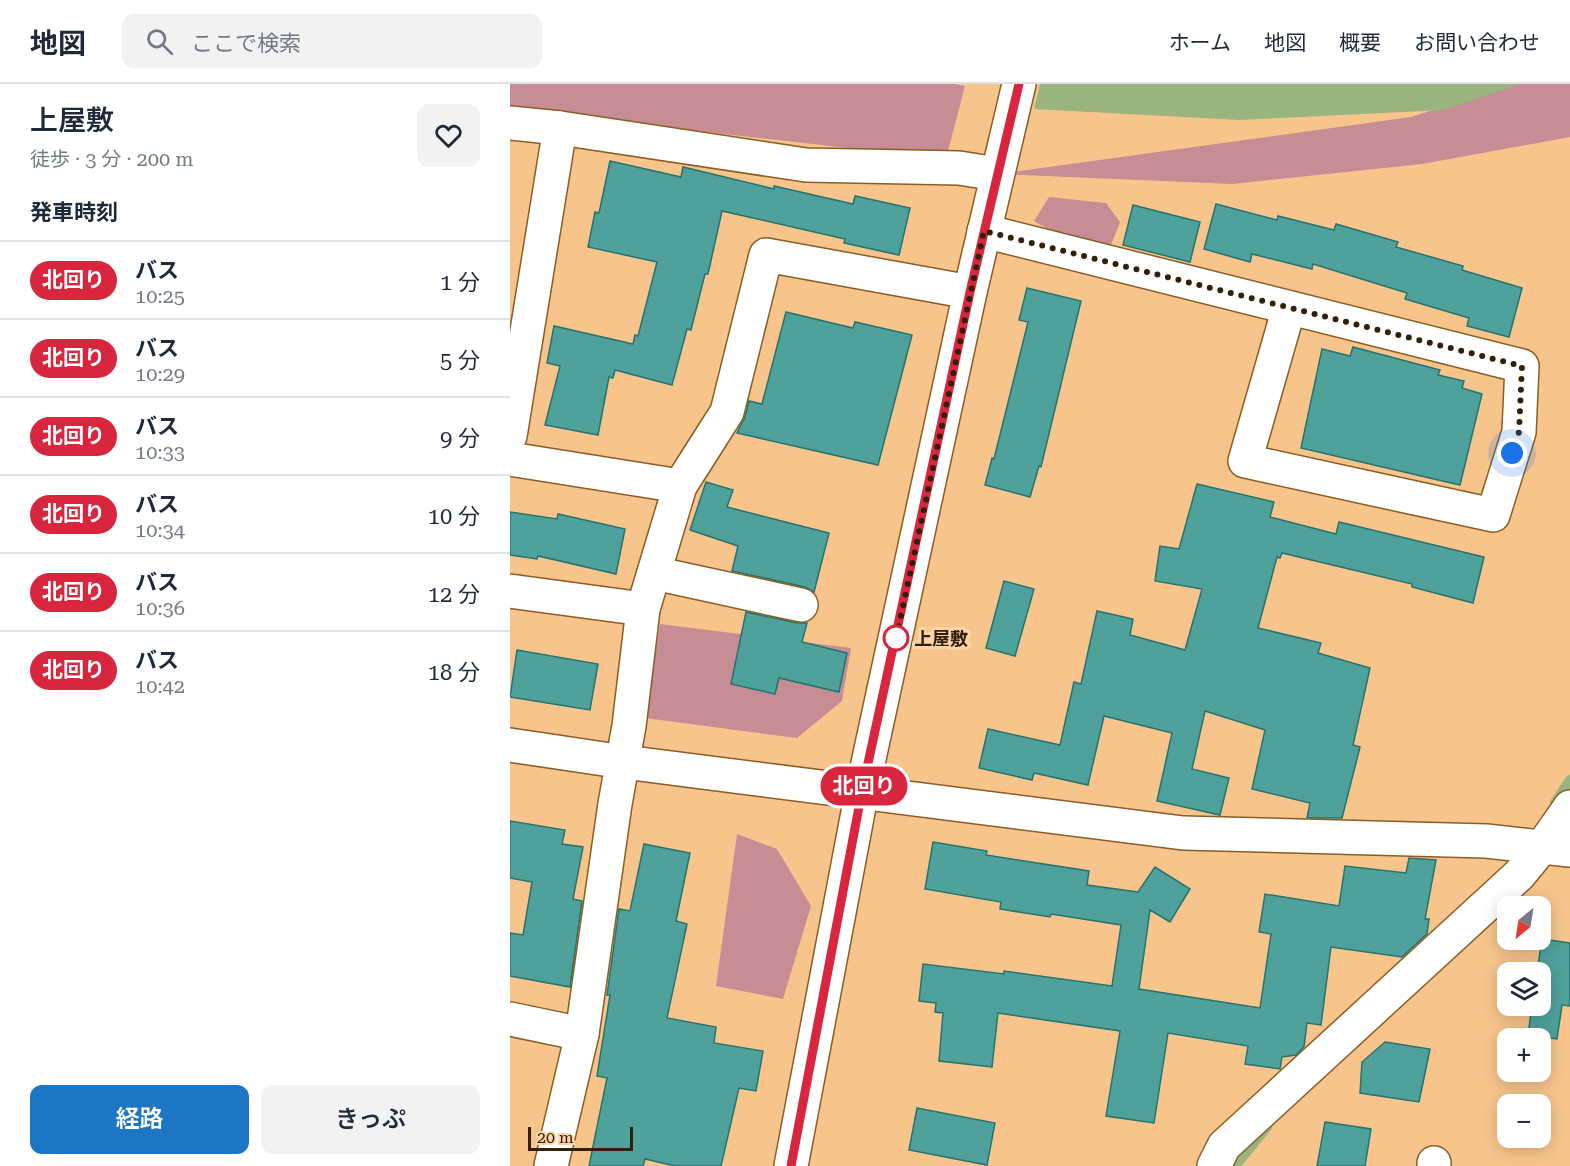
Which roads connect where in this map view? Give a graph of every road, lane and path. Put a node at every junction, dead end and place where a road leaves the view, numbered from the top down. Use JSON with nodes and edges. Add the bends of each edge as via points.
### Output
{"nodes":[{"id":1,"x":1019,"y":84,"type":"edge"},
{"id":2,"x":510,"y":123,"type":"edge"},
{"id":3,"x":560,"y":128,"type":"junction"},
{"id":4,"x":997,"y":174,"type":"junction"},
{"id":5,"x":984,"y":231,"type":"junction"},
{"id":6,"x":970,"y":292,"type":"junction"},
{"id":7,"x":1289,"y":308,"type":"junction"},
{"id":8,"x":510,"y":436,"type":"edge"},
{"id":9,"x":510,"y":459,"type":"edge"},
{"id":10,"x":680,"y":486,"type":"junction"},
{"id":11,"x":654,"y":573,"type":"junction"},
{"id":12,"x":510,"y":591,"type":"edge"},
{"id":13,"x":801,"y":605,"type":"dead end"},
{"id":14,"x":643,"y":609,"type":"junction"},
{"id":15,"x":510,"y":745,"type":"edge"},
{"id":16,"x":624,"y":762,"type":"junction"},
{"id":17,"x":862,"y":791,"type":"junction"},
{"id":18,"x":1570,"y":807,"type":"edge"},
{"id":19,"x":1556,"y":848,"type":"edge"},
{"id":20,"x":510,"y":1019,"type":"edge"},
{"id":21,"x":582,"y":1034,"type":"junction"},
{"id":22,"x":551,"y":1166,"type":"edge"},
{"id":23,"x":791,"y":1166,"type":"edge"},
{"id":24,"x":1214,"y":1166,"type":"edge"}],
"edges":[{"from":1,"to":4,"type":"street"},
{"from":2,"to":3,"type":"street"},
{"from":3,"to":4,"type":"street","via":[[806,165],[959,168]]},
{"from":3,"to":8,"type":"street"},
{"from":4,"to":5,"type":"street"},
{"from":5,"to":6,"type":"street"},
{"from":5,"to":7,"type":"street"},
{"from":6,"to":10,"type":"street","via":[[766,255],[727,412]]},
{"from":6,"to":17,"type":"street"},
{"from":7,"to":7,"type":"street","via":[[1522,366],[1519,432],[1493,515],[1245,461]]},
{"from":9,"to":10,"type":"street"},
{"from":10,"to":11,"type":"street"},
{"from":11,"to":13,"type":"street"},
{"from":11,"to":14,"type":"street"},
{"from":12,"to":14,"type":"street"},
{"from":14,"to":16,"type":"street"},
{"from":15,"to":16,"type":"street"},
{"from":16,"to":17,"type":"street"},
{"from":16,"to":21,"type":"street"},
{"from":17,"to":19,"type":"street","via":[[1183,833],[1486,841]]},
{"from":17,"to":23,"type":"street"},
{"from":18,"to":19,"type":"street"},
{"from":19,"to":24,"type":"street","via":[[1519,875],[1224,1146]]},
{"from":20,"to":21,"type":"street"},
{"from":21,"to":22,"type":"street"}]}
